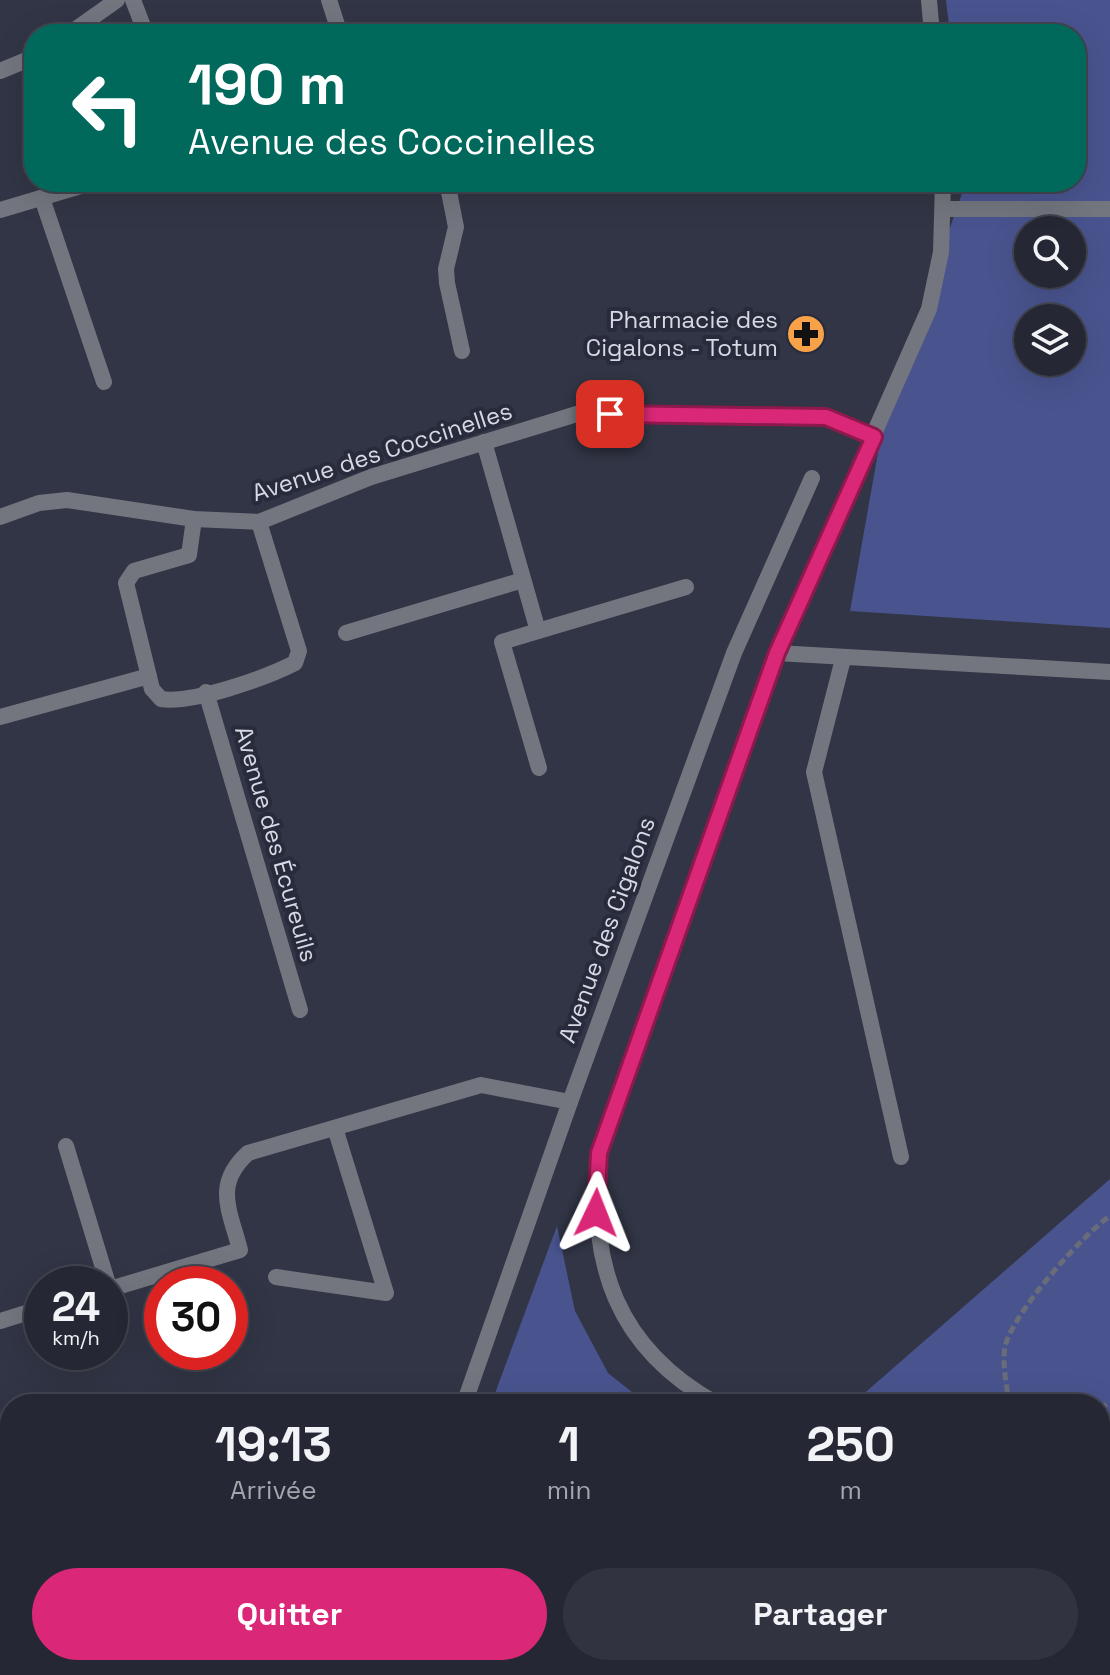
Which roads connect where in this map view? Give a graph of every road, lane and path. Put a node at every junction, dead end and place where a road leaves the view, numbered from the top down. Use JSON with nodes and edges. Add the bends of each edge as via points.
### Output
{"nodes":[{"id":1,"x":117,"y":0,"type":"edge"},
{"id":2,"x":133,"y":0,"type":"edge"},
{"id":3,"x":329,"y":0,"type":"edge"},
{"id":4,"x":929,"y":0,"type":"edge"},
{"id":5,"x":83,"y":24,"type":"edge"},
{"id":6,"x":142,"y":24,"type":"edge"},
{"id":7,"x":337,"y":24,"type":"edge"},
{"id":8,"x":931,"y":24,"type":"edge"},
{"id":9,"x":24,"y":61,"type":"edge"},
{"id":10,"x":0,"y":71,"type":"edge"},
{"id":11,"x":62,"y":192,"type":"edge"},
{"id":12,"x":449,"y":192,"type":"edge"},
{"id":13,"x":943,"y":192,"type":"edge"},
{"id":14,"x":42,"y":198,"type":"junction"},
{"id":15,"x":944,"y":209,"type":"junction"},
{"id":16,"x":1110,"y":209,"type":"edge"},
{"id":17,"x":0,"y":210,"type":"edge"},
{"id":18,"x":462,"y":351,"type":"dead end"},
{"id":19,"x":104,"y":382,"type":"dead end"},
{"id":20,"x":874,"y":437,"type":"junction"},
{"id":21,"x":484,"y":442,"type":"junction"},
{"id":22,"x":812,"y":478,"type":"dead end"},
{"id":23,"x":0,"y":517,"type":"edge"},
{"id":24,"x":194,"y":519,"type":"junction"},
{"id":25,"x":259,"y":522,"type":"junction"},
{"id":26,"x":523,"y":580,"type":"junction"},
{"id":27,"x":686,"y":587,"type":"dead end"},
{"id":28,"x":538,"y":631,"type":"junction"},
{"id":29,"x":346,"y":633,"type":"dead end"},
{"id":30,"x":777,"y":653,"type":"junction"},
{"id":31,"x":843,"y":659,"type":"junction"},
{"id":32,"x":1110,"y":672,"type":"edge"},
{"id":33,"x":149,"y":676,"type":"junction"},
{"id":34,"x":206,"y":692,"type":"junction"},
{"id":35,"x":0,"y":717,"type":"edge"},
{"id":36,"x":539,"y":768,"type":"dead end"},
{"id":37,"x":300,"y":1010,"type":"dead end"},
{"id":38,"x":570,"y":1102,"type":"junction"},
{"id":39,"x":335,"y":1128,"type":"junction"},
{"id":40,"x":66,"y":1146,"type":"dead end"},
{"id":41,"x":901,"y":1157,"type":"dead end"},
{"id":42,"x":1110,"y":1216,"type":"edge"},
{"id":43,"x":103,"y":1266,"type":"edge"},
{"id":44,"x":276,"y":1277,"type":"dead end"},
{"id":45,"x":128,"y":1281,"type":"edge"},
{"id":46,"x":24,"y":1314,"type":"edge"},
{"id":47,"x":0,"y":1321,"type":"edge"},
{"id":48,"x":468,"y":1394,"type":"edge"},
{"id":49,"x":702,"y":1394,"type":"edge"},
{"id":50,"x":1008,"y":1394,"type":"edge"}],
"edges":[{"from":1,"to":5,"type":"street"},
{"from":2,"to":6,"type":"street"},
{"from":3,"to":7,"type":"street"},
{"from":4,"to":8,"type":"street"},
{"from":9,"to":10,"type":"street"},
{"from":11,"to":14,"type":"street"},
{"from":12,"to":18,"type":"street","via":[[456,227],[446,269]]},
{"from":13,"to":15,"type":"street"},
{"from":14,"to":17,"type":"street"},
{"from":14,"to":19,"type":"street"},
{"from":15,"to":16,"type":"street"},
{"from":15,"to":20,"type":"street","via":[[929,309]]},
{"from":20,"to":21,"type":"street","name":"Avenue des Coccinelles","via":[[826,417],[580,413]]},
{"from":20,"to":30,"type":"street"},
{"from":21,"to":25,"type":"street","name":"Avenue des Coccinelles","via":[[371,477]]},
{"from":21,"to":26,"type":"street"},
{"from":22,"to":38,"type":"street","name":"Avenue des Cigalons","via":[[734,653]]},
{"from":23,"to":24,"type":"street","name":"Avenue des Coccinelles","via":[[67,500]]},
{"from":24,"to":25,"type":"street","name":"Avenue des Coccinelles"},
{"from":24,"to":33,"type":"street","via":[[189,555],[134,571],[126,583]]},
{"from":25,"to":34,"type":"street","via":[[299,651],[295,663],[282,669]]},
{"from":26,"to":28,"type":"street"},
{"from":26,"to":29,"type":"street"},
{"from":27,"to":28,"type":"street"},
{"from":28,"to":36,"type":"street","via":[[502,642]]},
{"from":30,"to":31,"type":"street"},
{"from":30,"to":49,"type":"street","via":[[599,1153],[595,1197],[600,1255],[615,1297],[634,1333],[663,1369]]},
{"from":31,"to":32,"type":"street"},
{"from":31,"to":41,"type":"street","via":[[814,772]]},
{"from":33,"to":34,"type":"street","via":[[161,699]]},
{"from":33,"to":35,"type":"street"},
{"from":34,"to":37,"type":"street","name":"Avenue des Écureuils"},
{"from":38,"to":39,"type":"street","via":[[481,1085]]},
{"from":38,"to":48,"type":"street","name":"Avenue des Cigalons"},
{"from":39,"to":44,"type":"street","via":[[386,1293]]},
{"from":39,"to":45,"type":"street","via":[[248,1153],[232,1167],[225,1191],[240,1250]]},
{"from":40,"to":43,"type":"street"},
{"from":42,"to":50,"type":"path","via":[[1084,1235],[1017,1318],[1005,1347]]},
{"from":46,"to":47,"type":"street"}]}
